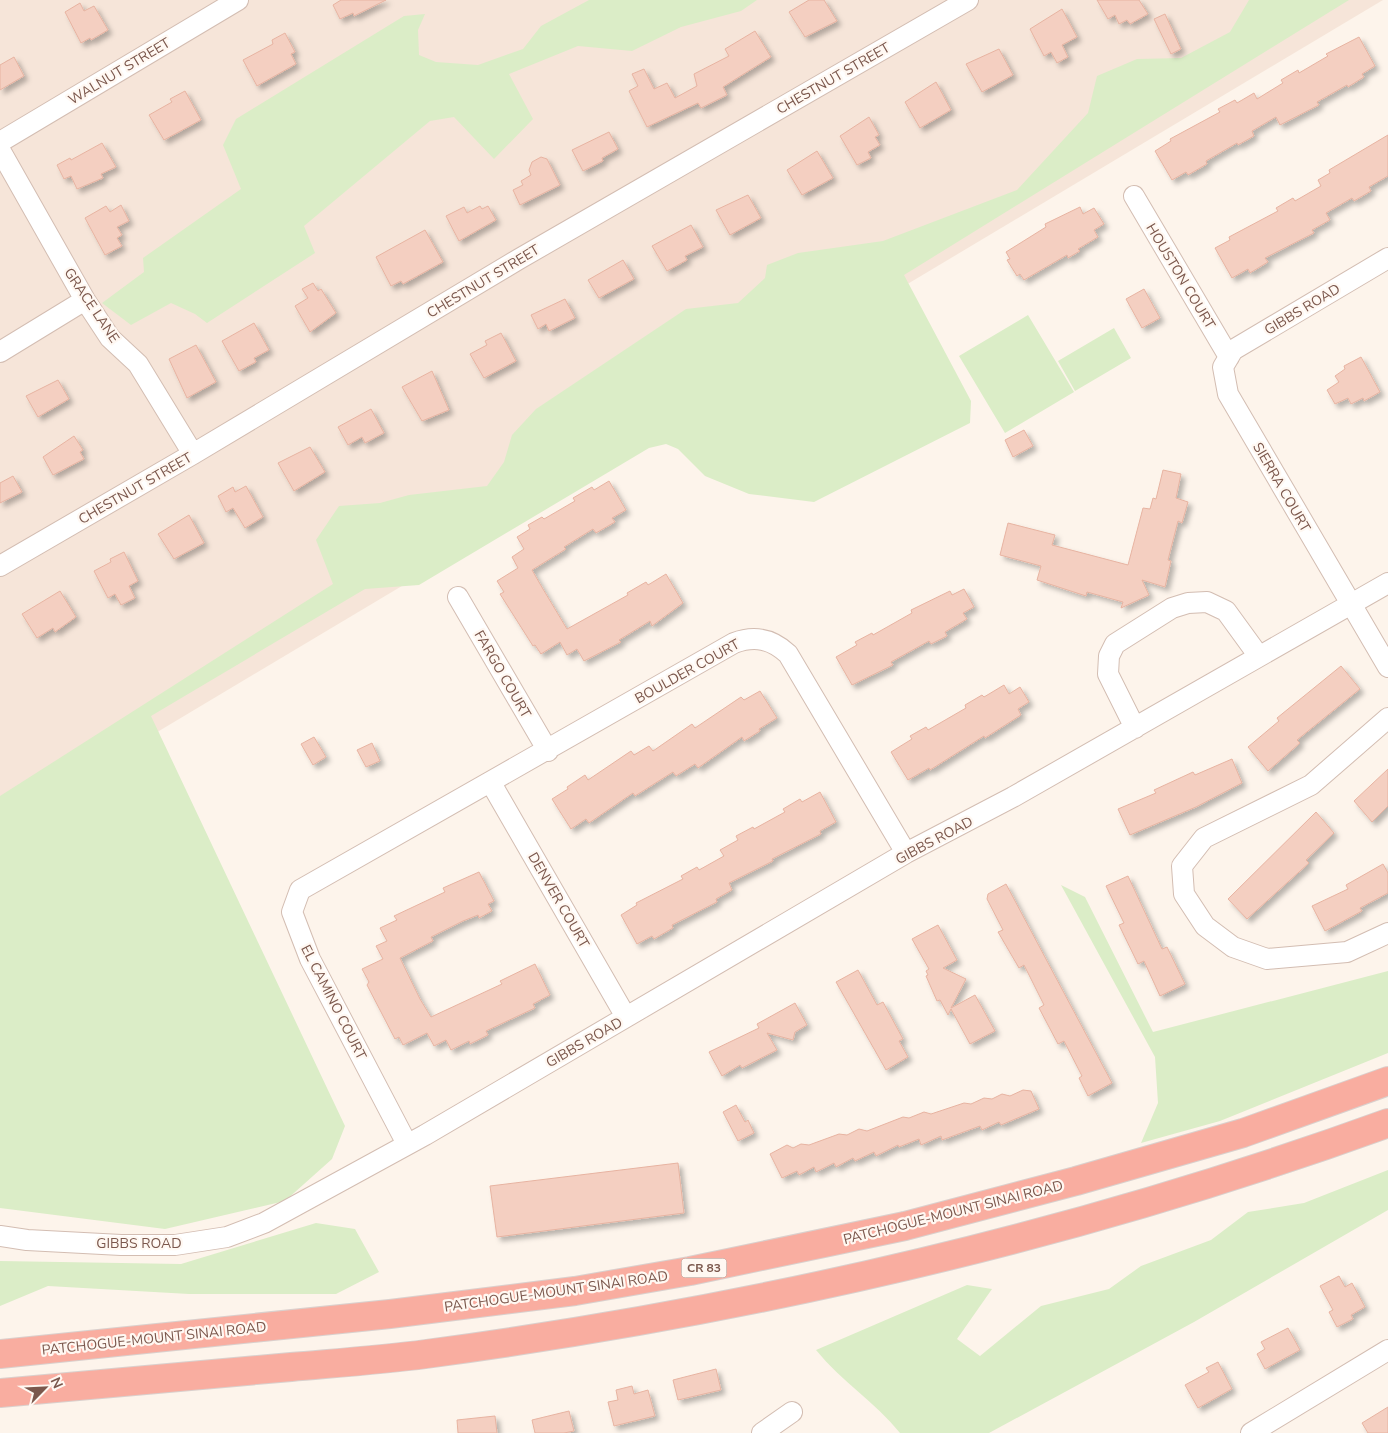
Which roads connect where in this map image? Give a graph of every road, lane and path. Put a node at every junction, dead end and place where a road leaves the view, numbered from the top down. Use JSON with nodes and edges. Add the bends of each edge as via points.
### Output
{"nodes":[{"id":1,"x":238,"y":0,"type":"edge"},
{"id":2,"x":968,"y":0,"type":"edge"},
{"id":3,"x":0,"y":142,"type":"edge"},
{"id":4,"x":0,"y":150,"type":"edge"},
{"id":5,"x":1134,"y":196,"type":"dead end"},
{"id":6,"x":1388,"y":258,"type":"edge"},
{"id":7,"x":85,"y":300,"type":"junction"},
{"id":8,"x":0,"y":352,"type":"edge"},
{"id":9,"x":1226,"y":362,"type":"junction"},
{"id":10,"x":193,"y":454,"type":"junction"},
{"id":11,"x":0,"y":566,"type":"edge"},
{"id":12,"x":1388,"y":583,"type":"edge"},
{"id":13,"x":458,"y":597,"type":"dead end"},
{"id":14,"x":1350,"y":603,"type":"junction"},
{"id":15,"x":1258,"y":655,"type":"junction"},
{"id":16,"x":1388,"y":667,"type":"edge"},
{"id":17,"x":1388,"y":718,"type":"edge"},
{"id":18,"x":1135,"y":728,"type":"junction"},
{"id":19,"x":548,"y":751,"type":"junction"},
{"id":20,"x":491,"y":783,"type":"junction"},
{"id":21,"x":906,"y":854,"type":"junction"},
{"id":22,"x":1388,"y":933,"type":"edge"},
{"id":23,"x":626,"y":1017,"type":"junction"},
{"id":24,"x":1388,"y":1081,"type":"edge"},
{"id":25,"x":1388,"y":1123,"type":"edge"},
{"id":26,"x":407,"y":1144,"type":"junction"},
{"id":27,"x":0,"y":1236,"type":"edge"},
{"id":28,"x":1388,"y":1350,"type":"edge"},
{"id":29,"x":0,"y":1354,"type":"edge"},
{"id":30,"x":0,"y":1393,"type":"edge"},
{"id":31,"x":792,"y":1412,"type":"dead end"},
{"id":32,"x":762,"y":1433,"type":"edge"},
{"id":33,"x":1251,"y":1433,"type":"edge"}],
"edges":[{"from":1,"to":3,"type":"street","name":"WALNUT STREET"},
{"from":2,"to":10,"type":"street","name":"CHESTNUT STREET","via":[[519,258]]},
{"from":4,"to":7,"type":"street","name":"GRACE LANE"},
{"from":5,"to":9,"type":"street","name":"HOUSTON COURT"},
{"from":6,"to":9,"type":"street","name":"GIBBS ROAD","via":[[1233,350]]},
{"from":7,"to":8,"type":"street"},
{"from":7,"to":10,"type":"street","name":"GRACE LANE","via":[[110,338],[138,364]]},
{"from":9,"to":14,"type":"street","name":"SIERRA COURT","via":[[1228,394]]},
{"from":10,"to":11,"type":"street","name":"CHESTNUT STREET"},
{"from":12,"to":14,"type":"street","name":"GIBBS ROAD"},
{"from":13,"to":19,"type":"street","name":"FARGO COURT"},
{"from":14,"to":15,"type":"street","name":"GIBBS ROAD"},
{"from":14,"to":16,"type":"street","name":"SIERRA COURT"},
{"from":15,"to":18,"type":"street","name":"GIBBS ROAD"},
{"from":15,"to":18,"type":"street","via":[[1226,611],[1207,602],[1172,608],[1115,644],[1109,656],[1108,674]]},
{"from":17,"to":22,"type":"street","via":[[1312,785],[1204,838],[1182,866],[1184,894],[1205,926],[1234,947],[1267,959],[1347,952]]},
{"from":18,"to":21,"type":"street","name":"GIBBS ROAD"},
{"from":19,"to":20,"type":"street","name":"BOULDER COURT"},
{"from":19,"to":21,"type":"street","name":"BOULDER COURT","via":[[734,643],[750,638],[765,640],[780,646],[788,654]]},
{"from":20,"to":23,"type":"street","name":"DENVER COURT"},
{"from":20,"to":26,"type":"street","name":"EL CAMINO COURT","via":[[300,890],[292,912],[310,959]]},
{"from":21,"to":23,"type":"street","name":"GIBBS ROAD"},
{"from":23,"to":26,"type":"street","name":"GIBBS ROAD"},
{"from":24,"to":29,"type":"highway","name":"PATCHOGUE-MOUNT SINAI ROAD","number":"CR 83","via":[[1243,1133],[1076,1181],[905,1226],[690,1271],[575,1291],[390,1314]]},
{"from":25,"to":30,"type":"highway","via":[[1284,1161],[1085,1222],[985,1249],[695,1312],[424,1354]]},
{"from":26,"to":27,"type":"street","name":"GIBBS ROAD","via":[[299,1206],[227,1237],[175,1245],[121,1245]]},
{"from":28,"to":33,"type":"street"},
{"from":31,"to":32,"type":"street"}]}
